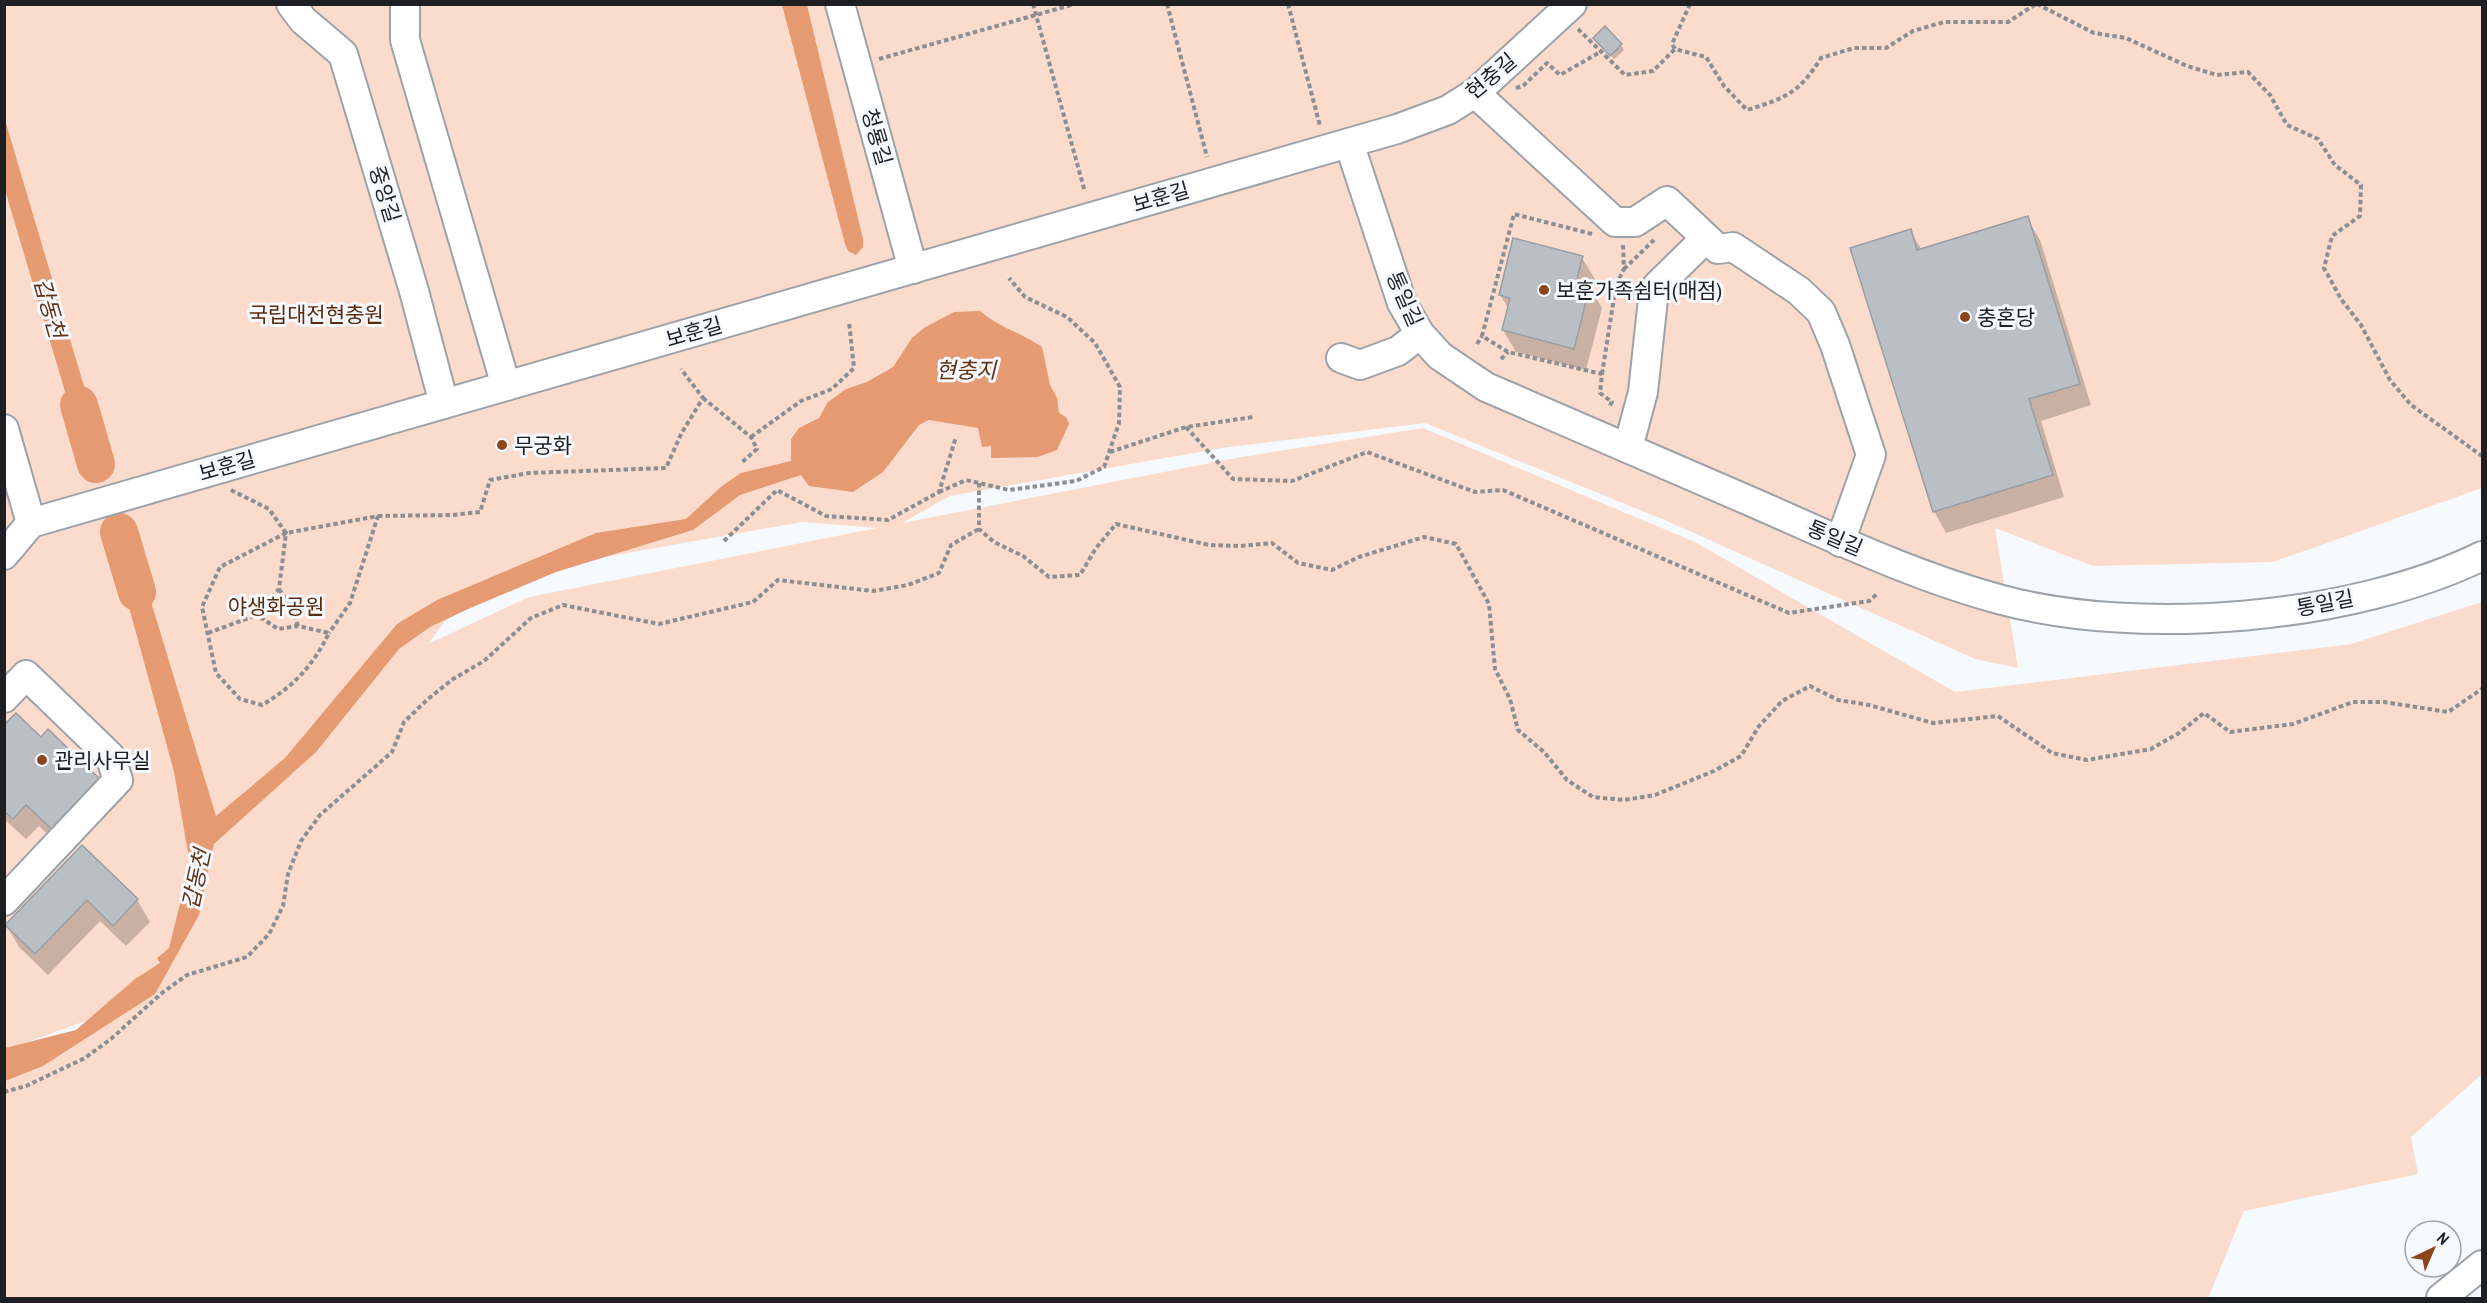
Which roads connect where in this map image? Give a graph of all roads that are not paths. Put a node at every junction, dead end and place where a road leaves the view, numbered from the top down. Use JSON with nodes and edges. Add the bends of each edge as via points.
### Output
{"nodes":[{"id":1,"x":291,"y":4,"type":"edge"},
{"id":2,"x":405,"y":4,"type":"edge"},
{"id":3,"x":840,"y":4,"type":"edge"},
{"id":4,"x":1568,"y":9,"type":"edge"},
{"id":5,"x":1475,"y":93,"type":"junction"},
{"id":6,"x":1397,"y":129,"type":"joint"},
{"id":7,"x":1349,"y":143,"type":"junction"},
{"id":8,"x":1706,"y":238,"type":"junction"},
{"id":9,"x":914,"y":268,"type":"junction"},
{"id":10,"x":1420,"y":334,"type":"junction"},
{"id":11,"x":1341,"y":357,"type":"dead end"},
{"id":12,"x":506,"y":386,"type":"junction"},
{"id":13,"x":444,"y":404,"type":"junction"},
{"id":14,"x":4,"y":429,"type":"edge"},
{"id":15,"x":1628,"y":448,"type":"junction"},
{"id":16,"x":31,"y":523,"type":"junction"},
{"id":17,"x":1840,"y":542,"type":"junction"},
{"id":18,"x":4,"y":555,"type":"edge"},
{"id":19,"x":2482,"y":556,"type":"edge"},
{"id":20,"x":4,"y":698,"type":"edge"},
{"id":21,"x":5,"y":900,"type":"edge"},
{"id":22,"x":2482,"y":1265,"type":"edge"},
{"id":23,"x":2441,"y":1299,"type":"edge"}],
"edges":[{"from":1,"to":13,"type":"street","name":"중앙길","via":[[303,20],[343,54]]},
{"from":2,"to":12,"type":"street","via":[[405,40]]},
{"from":3,"to":9,"type":"street","name":"청룡길"},
{"from":4,"to":5,"type":"street","name":"현충길"},
{"from":5,"to":6,"type":"street","name":"현충길","via":[[1448,110]]},
{"from":5,"to":8,"type":"street","via":[[1615,222],[1635,222],[1668,201]]},
{"from":6,"to":7,"type":"street","name":"보훈길"},
{"from":7,"to":9,"type":"street","name":"보훈길"},
{"from":7,"to":10,"type":"street","name":"통일길","via":[[1402,303]]},
{"from":8,"to":15,"type":"street","via":[[1657,286],[1643,392]]},
{"from":8,"to":17,"type":"street","via":[[1718,249],[1733,247],[1799,291],[1821,312],[1871,455]]},
{"from":9,"to":12,"type":"street","name":"보훈길"},
{"from":10,"to":11,"type":"street","via":[[1398,351],[1360,365]]},
{"from":10,"to":15,"type":"street","name":"통일길","via":[[1440,356],[1486,387]]},
{"from":12,"to":13,"type":"street","name":"보훈길"},
{"from":13,"to":16,"type":"street","name":"보훈길"},
{"from":14,"to":16,"type":"street"},
{"from":15,"to":17,"type":"street","name":"통일길"},
{"from":16,"to":18,"type":"street"},
{"from":17,"to":19,"type":"street","name":"통일길","via":[[2004,601],[2061,612],[2137,618],[2231,617],[2313,608],[2448,570]]},
{"from":20,"to":21,"type":"street","via":[[26,675],[110,756],[118,780]]},
{"from":22,"to":23,"type":"street"}]}
